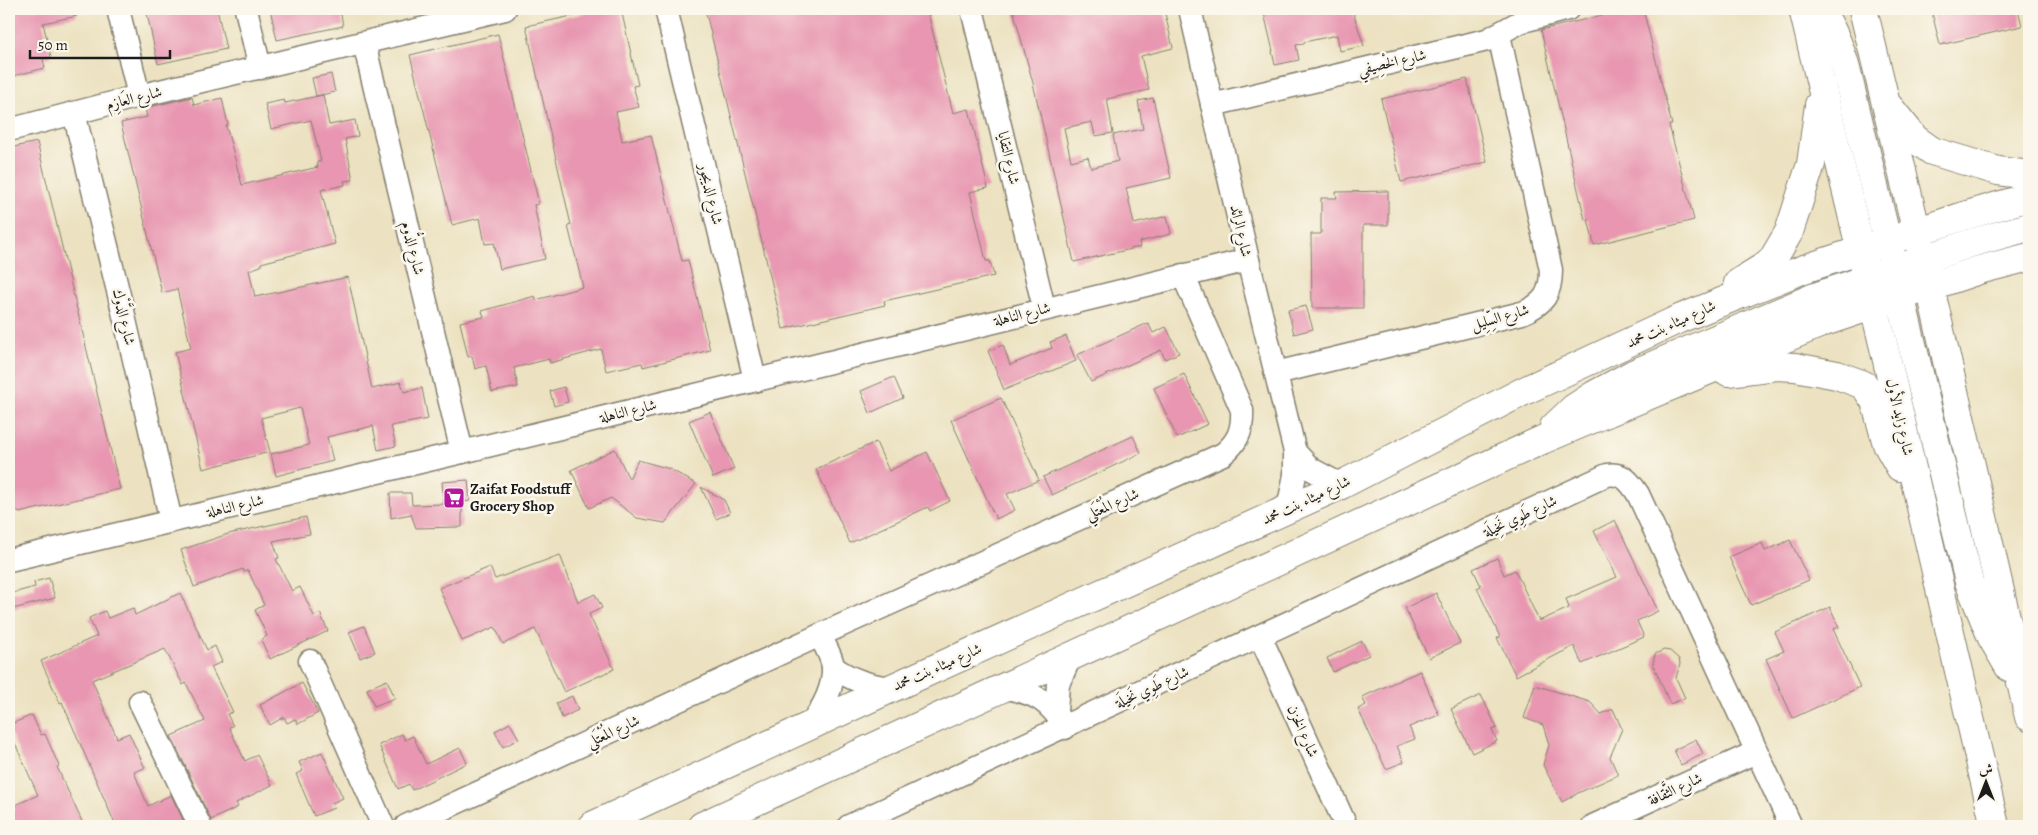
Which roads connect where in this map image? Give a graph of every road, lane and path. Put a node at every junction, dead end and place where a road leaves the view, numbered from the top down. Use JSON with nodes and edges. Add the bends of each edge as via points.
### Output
{"nodes":[{"id":1,"x":118,"y":9,"type":"edge"},
{"id":2,"x":246,"y":9,"type":"edge"},
{"id":3,"x":666,"y":9,"type":"edge"},
{"id":4,"x":972,"y":9,"type":"edge"},
{"id":5,"x":1190,"y":9,"type":"edge"},
{"id":6,"x":1568,"y":9,"type":"edge"},
{"id":7,"x":1804,"y":9,"type":"edge"},
{"id":8,"x":1819,"y":9,"type":"edge"},
{"id":9,"x":1863,"y":9,"type":"edge"},
{"id":10,"x":491,"y":10,"type":"edge"},
{"id":11,"x":1502,"y":24,"type":"edge"},
{"id":12,"x":364,"y":43,"type":"junction"},
{"id":13,"x":260,"y":68,"type":"junction"},
{"id":14,"x":1821,"y":84,"type":"junction"},
{"id":15,"x":139,"y":96,"type":"junction"},
{"id":16,"x":1886,"y":103,"type":"junction"},
{"id":17,"x":1212,"y":105,"type":"junction"},
{"id":18,"x":74,"y":113,"type":"junction"},
{"id":19,"x":9,"y":130,"type":"edge"},
{"id":20,"x":2029,"y":175,"type":"edge"},
{"id":21,"x":2029,"y":197,"type":"edge"},
{"id":22,"x":2029,"y":227,"type":"edge"},
{"id":23,"x":1916,"y":232,"type":"junction"},
{"id":24,"x":1888,"y":241,"type":"junction"},
{"id":25,"x":1861,"y":250,"type":"junction"},
{"id":26,"x":2029,"y":257,"type":"edge"},
{"id":27,"x":1248,"y":260,"type":"junction"},
{"id":28,"x":1923,"y":260,"type":"junction"},
{"id":29,"x":1894,"y":270,"type":"junction"},
{"id":30,"x":1183,"y":276,"type":"junction"},
{"id":31,"x":1868,"y":279,"type":"junction"},
{"id":32,"x":1930,"y":287,"type":"junction"},
{"id":33,"x":1901,"y":296,"type":"junction"},
{"id":34,"x":1874,"y":305,"type":"junction"},
{"id":35,"x":1044,"y":308,"type":"junction"},
{"id":36,"x":1679,"y":319,"type":"junction"},
{"id":37,"x":1276,"y":373,"type":"junction"},
{"id":38,"x":1697,"y":375,"type":"junction"},
{"id":39,"x":756,"y":380,"type":"junction"},
{"id":40,"x":1542,"y":440,"type":"junction"},
{"id":41,"x":462,"y":452,"type":"junction"},
{"id":42,"x":1295,"y":452,"type":"junction"},
{"id":43,"x":1341,"y":485,"type":"junction"},
{"id":44,"x":1915,"y":485,"type":"junction"},
{"id":45,"x":1288,"y":509,"type":"junction"},
{"id":46,"x":171,"y":521,"type":"junction"},
{"id":47,"x":9,"y":560,"type":"edge"},
{"id":48,"x":820,"y":635,"type":"junction"},
{"id":49,"x":1260,"y":636,"type":"junction"},
{"id":50,"x":1070,"y":658,"type":"junction"},
{"id":51,"x":310,"y":661,"type":"dead end"},
{"id":52,"x":833,"y":667,"type":"junction"},
{"id":53,"x":892,"y":688,"type":"junction"},
{"id":54,"x":1005,"y":688,"type":"junction"},
{"id":55,"x":2023,"y":688,"type":"junction"},
{"id":56,"x":140,"y":702,"type":"dead end"},
{"id":57,"x":2029,"y":717,"type":"edge"},
{"id":58,"x":1060,"y":720,"type":"junction"},
{"id":59,"x":809,"y":727,"type":"junction"},
{"id":60,"x":1756,"y":752,"type":"junction"},
{"id":61,"x":1986,"y":790,"type":"junction"},
{"id":62,"x":200,"y":826,"type":"edge"},
{"id":63,"x":383,"y":826,"type":"edge"},
{"id":64,"x":406,"y":826,"type":"edge"},
{"id":65,"x":592,"y":826,"type":"edge"},
{"id":66,"x":702,"y":826,"type":"edge"},
{"id":67,"x":849,"y":826,"type":"edge"},
{"id":68,"x":1346,"y":826,"type":"edge"},
{"id":69,"x":1593,"y":826,"type":"edge"},
{"id":70,"x":1790,"y":826,"type":"edge"},
{"id":71,"x":1994,"y":826,"type":"edge"},
{"id":72,"x":2010,"y":826,"type":"edge"}],
"edges":[{"from":1,"to":15,"type":"street"},
{"from":2,"to":13,"type":"street"},
{"from":3,"to":39,"type":"street","name":"شارع الديجور"},
{"from":4,"to":35,"type":"street","name":"شارع التقايا"},
{"from":5,"to":17,"type":"street","name":"شارع الرائد"},
{"from":6,"to":11,"type":"street","name":"شارع الخْصِيفي"},
{"from":7,"to":14,"type":"main road","name":"شارع زايد الأول"},
{"from":8,"to":24,"type":"main road","via":[[1840,44]]},
{"from":9,"to":16,"type":"main road"},
{"from":10,"to":12,"type":"street","name":"شارع العَازِم"},
{"from":11,"to":17,"type":"street","name":"شارع الخْصِيفي","via":[[1487,40]]},
{"from":11,"to":37,"type":"street","name":"شارع السِّلِيل","via":[[1550,264],[1551,284],[1545,298],[1522,313]]},
{"from":12,"to":13,"type":"street","name":"شارع العَازِم"},
{"from":12,"to":41,"type":"street","name":"شارع الدُّوم"},
{"from":13,"to":15,"type":"street","name":"شارع العَازِم"},
{"from":14,"to":25,"type":"main road","name":"شارع زايد الأول"},
{"from":14,"to":36,"type":"main road","via":[[1811,164],[1781,248],[1762,268]]},
{"from":15,"to":18,"type":"street","name":"شارع العَازِم"},
{"from":16,"to":20,"type":"main road","via":[[1915,140],[1932,151],[1998,170]]},
{"from":16,"to":23,"type":"main road"},
{"from":17,"to":27,"type":"street","name":"شارع الرائد"},
{"from":18,"to":19,"type":"street","name":"شارع العَازِم"},
{"from":18,"to":46,"type":"street","name":"شارع الدَّوْك"},
{"from":21,"to":23,"type":"main road","name":"شارع ميثاء بنت محمد"},
{"from":22,"to":28,"type":"main road"},
{"from":23,"to":24,"type":"main road","name":"شارع ميثاء بنت محمد"},
{"from":23,"to":28,"type":"main road"},
{"from":23,"to":29,"type":"main road"},
{"from":24,"to":25,"type":"main road","name":"شارع ميثاء بنت محمد"},
{"from":24,"to":29,"type":"main road"},
{"from":25,"to":29,"type":"main road"},
{"from":25,"to":31,"type":"main road","name":"شارع زايد الأول"},
{"from":25,"to":36,"type":"main road","name":"شارع ميثاء بنت محمد"},
{"from":26,"to":32,"type":"main road"},
{"from":27,"to":30,"type":"street","name":"شارع الناهلة"},
{"from":27,"to":37,"type":"street","name":"شارع الرائد"},
{"from":28,"to":29,"type":"main road"},
{"from":28,"to":32,"type":"main road"},
{"from":29,"to":31,"type":"main road"},
{"from":29,"to":32,"type":"main road"},
{"from":29,"to":33,"type":"main road"},
{"from":29,"to":34,"type":"main road"},
{"from":30,"to":35,"type":"street","name":"شارع الناهلة"},
{"from":30,"to":48,"type":"street","name":"شارع المُعْتَلي","via":[[1242,410],[1239,435],[1232,446],[1223,454]]},
{"from":31,"to":34,"type":"main road","name":"شارع زايد الأول"},
{"from":31,"to":40,"type":"main road","via":[[1633,374],[1574,408]]},
{"from":32,"to":33,"type":"main road"},
{"from":32,"to":55,"type":"main road"},
{"from":33,"to":34,"type":"main road"},
{"from":33,"to":55,"type":"main road","via":[[1968,582],[1992,638]]},
{"from":34,"to":38,"type":"main road","via":[[1824,322]]},
{"from":34,"to":44,"type":"main road","name":"شارع زايد الأول"},
{"from":35,"to":39,"type":"street","name":"شارع الناهلة"},
{"from":36,"to":43,"type":"main road","name":"شارع ميثاء بنت محمد","via":[[1524,391]]},
{"from":37,"to":42,"type":"street","name":"شارع الرائد"},
{"from":38,"to":40,"type":"main road"},
{"from":38,"to":44,"type":"main road","via":[[1776,366],[1795,367],[1837,375],[1864,385],[1875,401],[1893,458]]},
{"from":39,"to":41,"type":"street","name":"شارع الناهلة"},
{"from":40,"to":50,"type":"main road"},
{"from":41,"to":46,"type":"street","name":"شارع الناهلة"},
{"from":42,"to":43,"type":"street","via":[[1312,468]]},
{"from":42,"to":45,"type":"street","name":"شارع الرائد","via":[[1295,475]]},
{"from":43,"to":45,"type":"main road","name":"شارع ميثاء بنت محمد"},
{"from":44,"to":61,"type":"main road","name":"شارع زايد الأول"},
{"from":45,"to":53,"type":"main road","name":"شارع ميثاء بنت محمد"},
{"from":46,"to":47,"type":"street","name":"شارع الناهلة"},
{"from":48,"to":52,"type":"street"},
{"from":48,"to":64,"type":"street","name":"شارع المُعْتَلي"},
{"from":49,"to":58,"type":"street","name":"شارع طَوِي نَخِيلَة"},
{"from":49,"to":60,"type":"street","name":"شارع طَوِي نَخِيلَة","via":[[1607,475],[1620,475],[1638,494]]},
{"from":49,"to":68,"type":"street","name":"شارع الخزن"},
{"from":50,"to":54,"type":"main road"},
{"from":50,"to":58,"type":"street","via":[[1058,684]]},
{"from":51,"to":63,"type":"street"},
{"from":52,"to":53,"type":"street","via":[[861,682]]},
{"from":52,"to":59,"type":"street","via":[[823,705]]},
{"from":53,"to":59,"type":"main road","name":"شارع ميثاء بنت محمد"},
{"from":54,"to":58,"type":"street","via":[[1032,695]]},
{"from":54,"to":66,"type":"main road"},
{"from":55,"to":57,"type":"main road"},
{"from":56,"to":62,"type":"street"},
{"from":58,"to":67,"type":"street","name":"شارع طَوِي نَخِيلَة"},
{"from":59,"to":65,"type":"main road","name":"شارع ميثاء بنت محمد"},
{"from":60,"to":69,"type":"street","name":"شارع الثَّقافة"},
{"from":60,"to":70,"type":"street","name":"شارع طَوِي نَخِيلَة"},
{"from":61,"to":71,"type":"main road","name":"شارع زايد الأول"},
{"from":61,"to":72,"type":"main road"}]}
